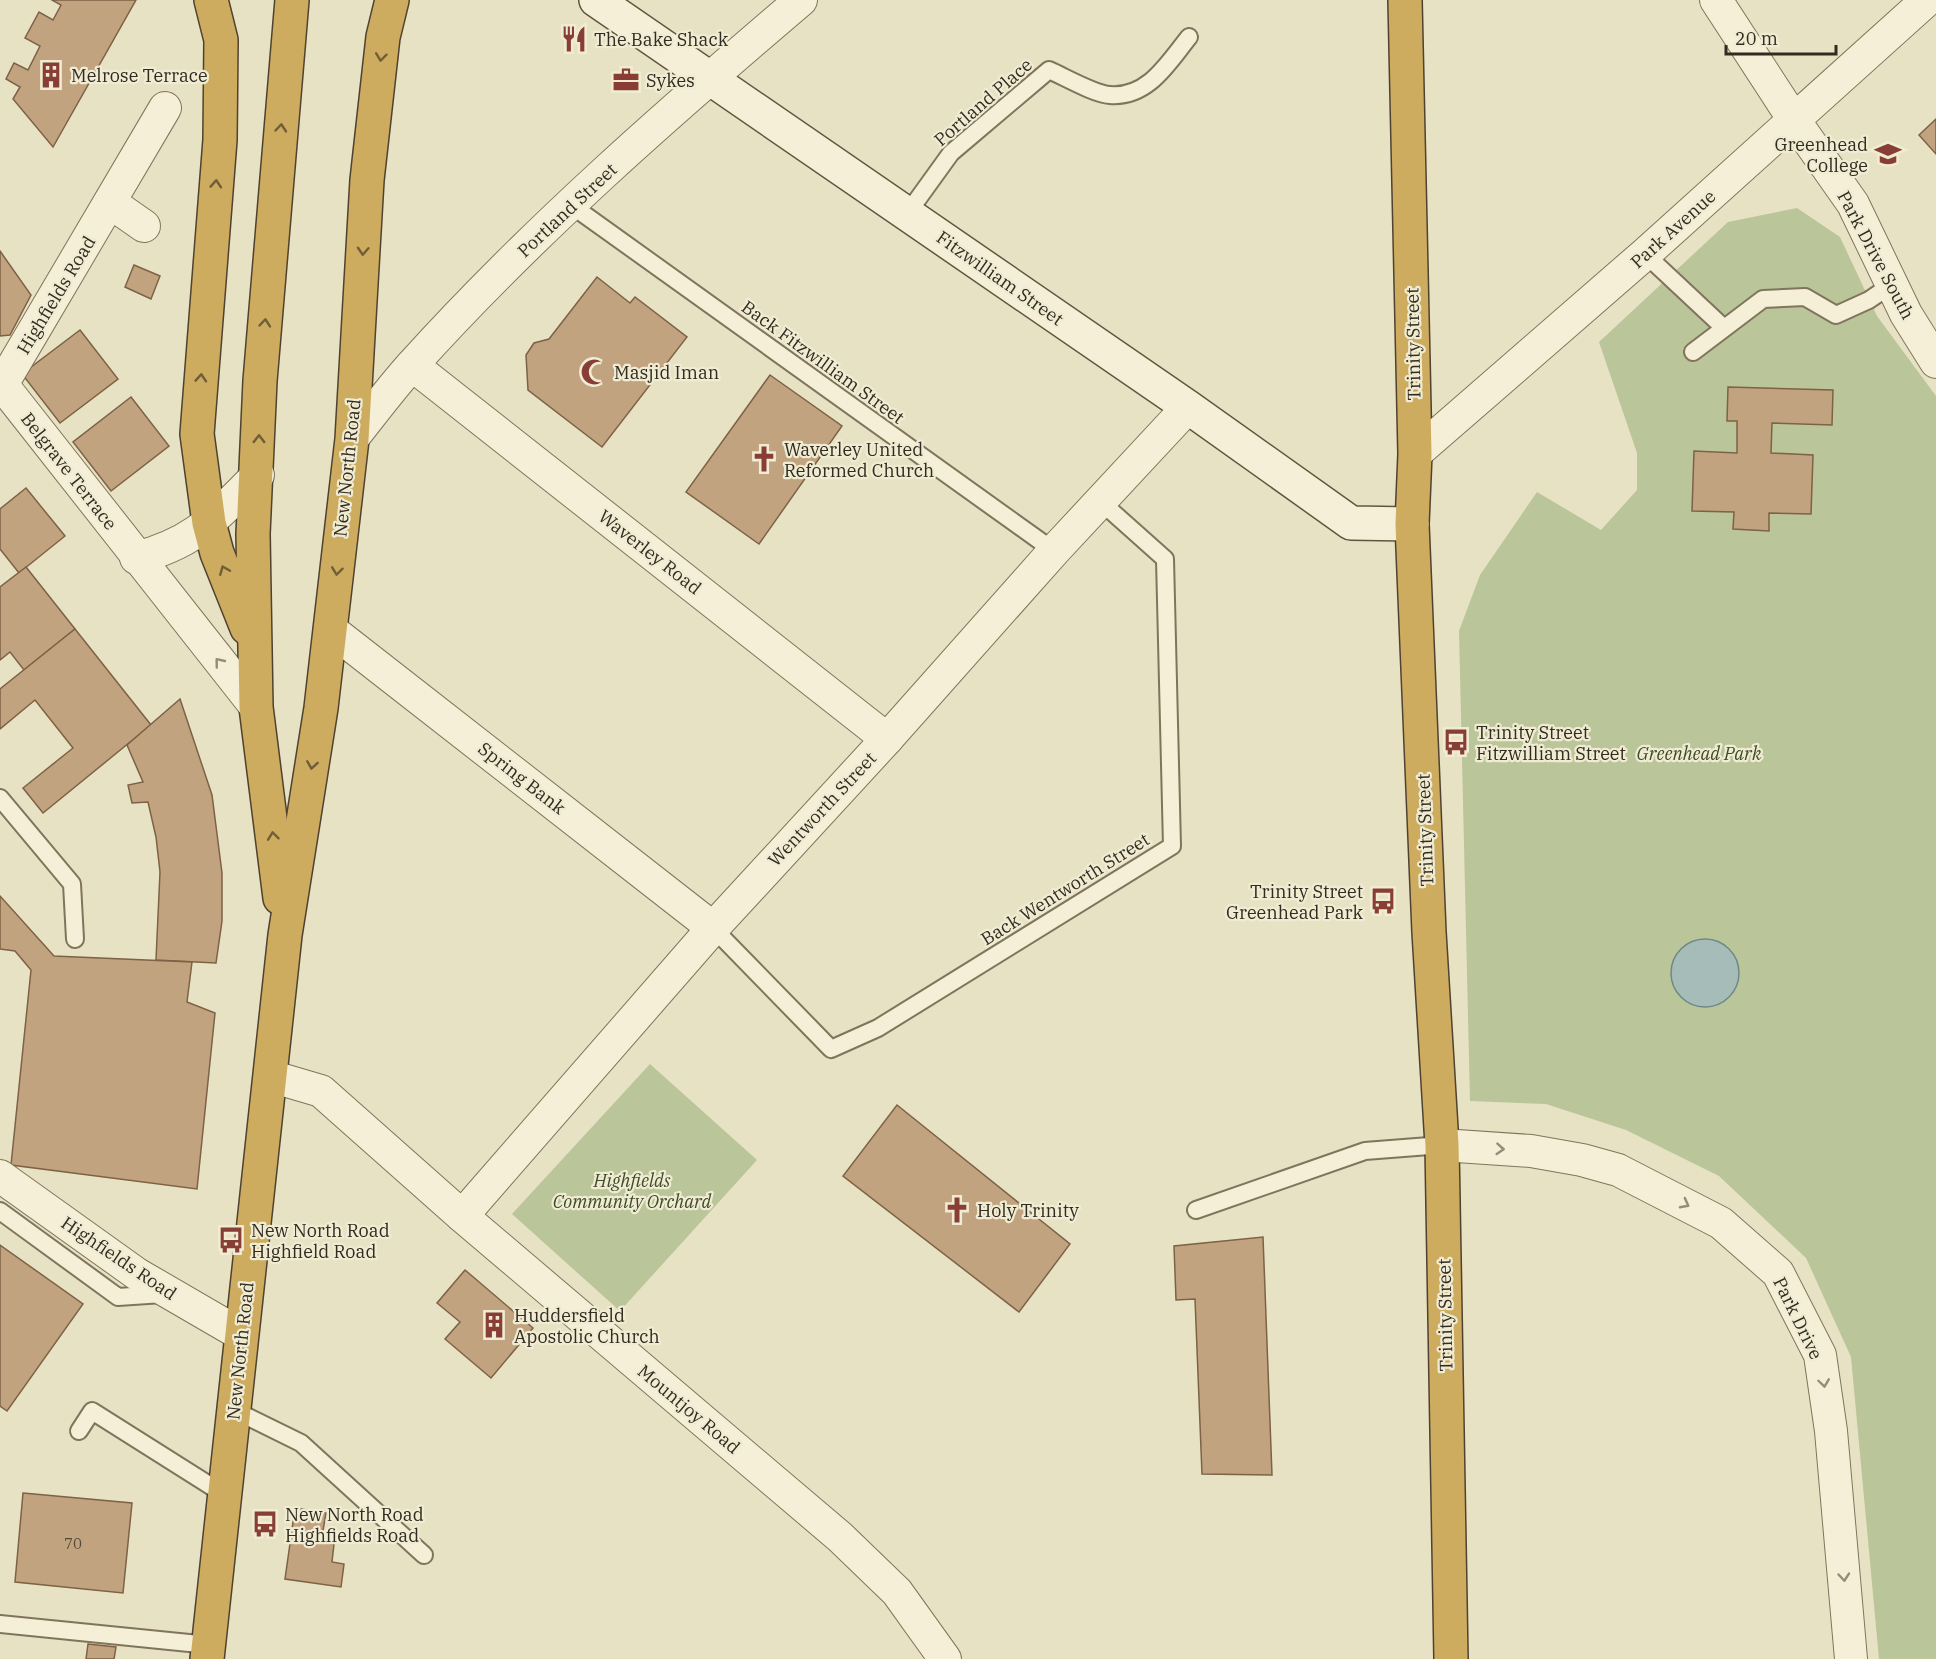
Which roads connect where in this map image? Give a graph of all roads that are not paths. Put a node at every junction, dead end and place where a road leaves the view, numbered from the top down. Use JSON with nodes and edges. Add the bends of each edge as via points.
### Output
{"nodes":[{"id":1,"x":212,"y":0,"type":"edge"},
{"id":2,"x":292,"y":0,"type":"edge"},
{"id":3,"x":392,"y":0,"type":"edge"},
{"id":4,"x":596,"y":0,"type":"edge"},
{"id":5,"x":801,"y":0,"type":"edge"},
{"id":6,"x":1405,"y":0,"type":"edge"},
{"id":7,"x":1716,"y":0,"type":"edge"},
{"id":8,"x":1928,"y":0,"type":"edge"},
{"id":9,"x":1189,"y":37,"type":"dead end"},
{"id":10,"x":710,"y":77,"type":"junction"},
{"id":11,"x":165,"y":108,"type":"dead end"},
{"id":12,"x":1794,"y":120,"type":"junction"},
{"id":13,"x":111,"y":203,"type":"junction"},
{"id":14,"x":571,"y":205,"type":"junction"},
{"id":15,"x":907,"y":214,"type":"junction"},
{"id":16,"x":144,"y":225,"type":"dead end"},
{"id":17,"x":1645,"y":254,"type":"junction"},
{"id":18,"x":1891,"y":285,"type":"junction"},
{"id":19,"x":1723,"y":327,"type":"junction"},
{"id":20,"x":1693,"y":352,"type":"dead end"},
{"id":21,"x":1936,"y":362,"type":"edge"},
{"id":22,"x":412,"y":365,"type":"junction"},
{"id":23,"x":0,"y":385,"type":"edge"},
{"id":24,"x":1188,"y":407,"type":"junction"},
{"id":25,"x":352,"y":439,"type":"junction"},
{"id":26,"x":1415,"y":454,"type":"junction"},
{"id":27,"x":258,"y":475,"type":"junction"},
{"id":28,"x":1100,"y":501,"type":"junction"},
{"id":29,"x":209,"y":523,"type":"junction"},
{"id":30,"x":1412,"y":524,"type":"junction"},
{"id":31,"x":1054,"y":551,"type":"junction"},
{"id":32,"x":136,"y":558,"type":"junction"},
{"id":33,"x":330,"y":629,"type":"junction"},
{"id":34,"x":253,"y":644,"type":"junction"},
{"id":35,"x":256,"y":707,"type":"junction"},
{"id":36,"x":887,"y":739,"type":"junction"},
{"id":37,"x":0,"y":798,"type":"edge"},
{"id":38,"x":713,"y":928,"type":"junction"},
{"id":39,"x":285,"y":935,"type":"junction"},
{"id":40,"x":75,"y":939,"type":"dead end"},
{"id":41,"x":270,"y":1076,"type":"junction"},
{"id":42,"x":1442,"y":1145,"type":"junction"},
{"id":43,"x":0,"y":1176,"type":"edge"},
{"id":44,"x":1196,"y":1210,"type":"dead end"},
{"id":45,"x":0,"y":1211,"type":"edge"},
{"id":46,"x":462,"y":1216,"type":"junction"},
{"id":47,"x":171,"y":1294,"type":"junction"},
{"id":48,"x":242,"y":1335,"type":"junction"},
{"id":49,"x":234,"y":1410,"type":"junction"},
{"id":50,"x":79,"y":1431,"type":"dead end"},
{"id":51,"x":225,"y":1495,"type":"junction"},
{"id":52,"x":424,"y":1555,"type":"dead end"},
{"id":53,"x":0,"y":1624,"type":"edge"},
{"id":54,"x":208,"y":1652,"type":"edge"},
{"id":55,"x":945,"y":1659,"type":"edge"},
{"id":56,"x":1451,"y":1659,"type":"edge"},
{"id":57,"x":1851,"y":1659,"type":"edge"}],
"edges":[{"from":29,"to":1,"type":"highway","one_way":true,"via":[[197,434],[220,140],[221,40]]},
{"from":27,"to":2,"type":"highway","name":"New North Road","one_way":true,"via":[[260,381]]},
{"from":3,"to":25,"type":"highway","name":"New North Road","one_way":true,"via":[[367,180]]},
{"from":4,"to":10,"type":"street","name":"Fitzwilliam Street"},
{"from":5,"to":10,"type":"street","name":"Portland Street"},
{"from":6,"to":26,"type":"highway","name":"Trinity Street"},
{"from":7,"to":12,"type":"street","name":"Park Drive South"},
{"from":8,"to":12,"type":"street","name":"Park Avenue"},
{"from":9,"to":15,"type":"lane","name":"Portland Place","via":[[1158,76],[1136,93],[1109,95],[1049,70],[951,153]]},
{"from":10,"to":14,"type":"street","name":"Portland Street"},
{"from":10,"to":15,"type":"street","name":"Fitzwilliam Street"},
{"from":11,"to":13,"type":"street","name":"Highfields Road"},
{"from":12,"to":17,"type":"street","name":"Park Avenue"},
{"from":12,"to":18,"type":"street","name":"Park Drive South","via":[[1853,204]]},
{"from":13,"to":16,"type":"street"},
{"from":13,"to":23,"type":"street","name":"Highfields Road"},
{"from":14,"to":22,"type":"street","name":"Portland Street"},
{"from":14,"to":31,"type":"lane","name":"Back Fitzwilliam Street"},
{"from":15,"to":24,"type":"street","name":"Fitzwilliam Street"},
{"from":17,"to":19,"type":"lane"},
{"from":17,"to":26,"type":"street","name":"Park Avenue"},
{"from":18,"to":19,"type":"lane","via":[[1836,315],[1805,297],[1763,299]]},
{"from":18,"to":21,"type":"street","name":"Park Drive South"},
{"from":19,"to":20,"type":"lane"},
{"from":22,"to":25,"type":"street","name":"Portland Street"},
{"from":22,"to":36,"type":"street","name":"Waverley Road"},
{"from":23,"to":32,"type":"street","name":"Belgrave Terrace"},
{"from":24,"to":28,"type":"street","name":"Wentworth Street"},
{"from":24,"to":30,"type":"street","name":"Fitzwilliam Street","via":[[1351,523]]},
{"from":25,"to":33,"type":"highway","name":"New North Road","one_way":true},
{"from":26,"to":30,"type":"highway","name":"Trinity Street"},
{"from":27,"to":29,"type":"street"},
{"from":27,"to":34,"type":"highway","name":"New North Road","via":[[253,534]]},
{"from":28,"to":31,"type":"street","name":"Wentworth Street"},
{"from":28,"to":38,"type":"lane","name":"Back Wentworth Street","via":[[1165,559],[1172,846],[878,1028],[831,1049]]},
{"from":29,"to":32,"type":"street","via":[[188,540]]},
{"from":34,"to":29,"type":"highway","one_way":true},
{"from":30,"to":42,"type":"highway","name":"Trinity Street"},
{"from":31,"to":36,"type":"street","name":"Wentworth Street"},
{"from":35,"to":32,"type":"street","name":"Belgrave Terrace","one_way":true},
{"from":33,"to":38,"type":"street","name":"Spring Bank"},
{"from":33,"to":39,"type":"highway","name":"New North Road","one_way":true},
{"from":34,"to":35,"type":"highway","name":"New North Road"},
{"from":39,"to":35,"type":"highway","name":"New North Road","one_way":true},
{"from":36,"to":38,"type":"street","name":"Wentworth Street"},
{"from":37,"to":40,"type":"lane","via":[[72,884]]},
{"from":38,"to":46,"type":"street","name":"Wentworth Street"},
{"from":39,"to":41,"type":"highway","name":"New North Road"},
{"from":41,"to":46,"type":"street","name":"Mountjoy Road","via":[[321,1091]]},
{"from":41,"to":48,"type":"highway","name":"New North Road"},
{"from":42,"to":44,"type":"lane","via":[[1365,1151]]},
{"from":42,"to":56,"type":"highway","name":"Trinity Street"},
{"from":42,"to":57,"type":"street","name":"Park Drive","one_way":true,"via":[[1531,1151],[1618,1170],[1721,1223],[1778,1273],[1820,1355]]},
{"from":43,"to":47,"type":"street","name":"Highfields Road"},
{"from":45,"to":47,"type":"lane","via":[[118,1297]]},
{"from":46,"to":55,"type":"street","name":"Mountjoy Road","via":[[840,1537],[897,1592]]},
{"from":47,"to":48,"type":"street","name":"Highfields Road"},
{"from":48,"to":49,"type":"highway","name":"New North Road"},
{"from":49,"to":51,"type":"highway","name":"New North Road"},
{"from":49,"to":52,"type":"lane","via":[[301,1443]]},
{"from":50,"to":51,"type":"lane","via":[[92,1411]]},
{"from":51,"to":54,"type":"highway","name":"New North Road"},
{"from":53,"to":54,"type":"lane"}]}
